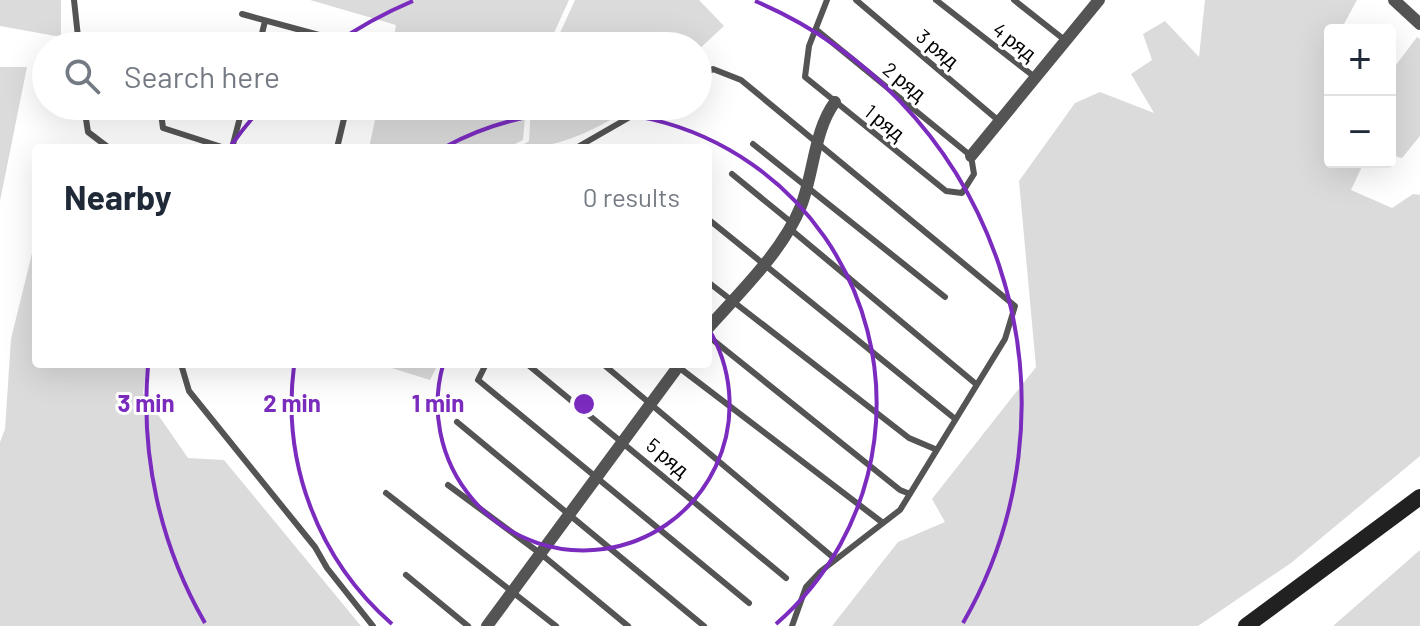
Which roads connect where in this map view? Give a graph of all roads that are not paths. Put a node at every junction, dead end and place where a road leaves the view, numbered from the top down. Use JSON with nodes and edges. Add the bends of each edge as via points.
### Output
{"nodes":[{"id":1,"x":74,"y":0,"type":"edge"},
{"id":2,"x":827,"y":0,"type":"edge"},
{"id":3,"x":856,"y":0,"type":"edge"},
{"id":4,"x":936,"y":0,"type":"edge"},
{"id":5,"x":1014,"y":0,"type":"edge"},
{"id":6,"x":1394,"y":0,"type":"edge"},
{"id":7,"x":1096,"y":1,"type":"edge"},
{"id":8,"x":242,"y":14,"type":"dead end"},
{"id":9,"x":265,"y":21,"type":"junction"},
{"id":10,"x":1420,"y":24,"type":"edge"},
{"id":11,"x":818,"y":31,"type":"junction"},
{"id":12,"x":77,"y":32,"type":"edge"},
{"id":13,"x":262,"y":32,"type":"edge"},
{"id":14,"x":299,"y":32,"type":"edge"},
{"id":15,"x":1066,"y":41,"type":"junction"},
{"id":16,"x":712,"y":70,"type":"edge"},
{"id":17,"x":1036,"y":78,"type":"junction"},
{"id":18,"x":835,"y":102,"type":"junction"},
{"id":19,"x":86,"y":120,"type":"edge"},
{"id":20,"x":162,"y":120,"type":"edge"},
{"id":21,"x":239,"y":120,"type":"edge"},
{"id":22,"x":344,"y":120,"type":"edge"},
{"id":23,"x":625,"y":120,"type":"edge"},
{"id":24,"x":999,"y":121,"type":"junction"},
{"id":25,"x":104,"y":144,"type":"edge"},
{"id":26,"x":213,"y":144,"type":"edge"},
{"id":27,"x":233,"y":144,"type":"edge"},
{"id":28,"x":338,"y":144,"type":"edge"},
{"id":29,"x":583,"y":144,"type":"edge"},
{"id":30,"x":753,"y":144,"type":"dead end"},
{"id":31,"x":819,"y":146,"type":"junction"},
{"id":32,"x":971,"y":156,"type":"junction"},
{"id":33,"x":732,"y":174,"type":"dead end"},
{"id":34,"x":807,"y":188,"type":"junction"},
{"id":35,"x":712,"y":222,"type":"edge"},
{"id":36,"x":791,"y":226,"type":"junction"},
{"id":37,"x":763,"y":263,"type":"junction"},
{"id":38,"x":712,"y":285,"type":"edge"},
{"id":39,"x":945,"y":297,"type":"dead end"},
{"id":40,"x":732,"y":301,"type":"junction"},
{"id":41,"x":712,"y":324,"type":"edge"},
{"id":42,"x":712,"y":339,"type":"edge"},
{"id":43,"x":182,"y":368,"type":"edge"},
{"id":44,"x":484,"y":368,"type":"edge"},
{"id":45,"x":532,"y":368,"type":"edge"},
{"id":46,"x":608,"y":368,"type":"edge"},
{"id":47,"x":675,"y":368,"type":"edge"},
{"id":48,"x":681,"y":368,"type":"edge"},
{"id":49,"x":976,"y":384,"type":"junction"},
{"id":50,"x":650,"y":403,"type":"junction"},
{"id":51,"x":954,"y":418,"type":"junction"},
{"id":52,"x":457,"y":422,"type":"dead end"},
{"id":53,"x":623,"y":440,"type":"junction"},
{"id":54,"x":935,"y":449,"type":"junction"},
{"id":55,"x":598,"y":478,"type":"junction"},
{"id":56,"x":448,"y":485,"type":"dead end"},
{"id":57,"x":386,"y":493,"type":"dead end"},
{"id":58,"x":910,"y":494,"type":"junction"},
{"id":59,"x":1420,"y":497,"type":"edge"},
{"id":60,"x":570,"y":514,"type":"junction"},
{"id":61,"x":883,"y":523,"type":"junction"},
{"id":62,"x":541,"y":554,"type":"junction"},
{"id":63,"x":835,"y":559,"type":"junction"},
{"id":64,"x":406,"y":575,"type":"dead end"},
{"id":65,"x":786,"y":578,"type":"dead end"},
{"id":66,"x":513,"y":592,"type":"junction"},
{"id":67,"x":749,"y":603,"type":"dead end"},
{"id":68,"x":373,"y":626,"type":"edge"},
{"id":69,"x":468,"y":626,"type":"edge"},
{"id":70,"x":487,"y":626,"type":"edge"},
{"id":71,"x":556,"y":626,"type":"edge"},
{"id":72,"x":628,"y":626,"type":"edge"},
{"id":73,"x":704,"y":626,"type":"edge"},
{"id":74,"x":792,"y":626,"type":"edge"},
{"id":75,"x":1246,"y":626,"type":"edge"}],
"edges":[{"from":1,"to":12,"type":"lane"},
{"from":2,"to":11,"type":"lane"},
{"from":3,"to":24,"type":"lane","name":"3 ряд"},
{"from":4,"to":17,"type":"lane","name":"4 ряд"},
{"from":5,"to":15,"type":"lane"},
{"from":6,"to":10,"type":"street"},
{"from":7,"to":15,"type":"street"},
{"from":8,"to":9,"type":"lane"},
{"from":9,"to":13,"type":"lane"},
{"from":9,"to":14,"type":"lane"},
{"from":11,"to":18,"type":"lane","name":"1 ряд","via":[[809,46],[805,77]]},
{"from":11,"to":32,"type":"lane","name":"2 ряд"},
{"from":15,"to":17,"type":"street"},
{"from":16,"to":31,"type":"lane","via":[[741,80]]},
{"from":17,"to":24,"type":"street"},
{"from":18,"to":31,"type":"street","via":[[825,115]]},
{"from":18,"to":32,"type":"lane","name":"1 ряд","via":[[946,191],[962,193],[974,174]]},
{"from":19,"to":25,"type":"lane","via":[[88,132]]},
{"from":20,"to":26,"type":"lane","via":[[163,128]]},
{"from":21,"to":27,"type":"lane"},
{"from":22,"to":28,"type":"lane"},
{"from":23,"to":29,"type":"lane"},
{"from":24,"to":32,"type":"street"},
{"from":30,"to":34,"type":"lane"},
{"from":31,"to":34,"type":"street"},
{"from":31,"to":49,"type":"lane","via":[[1015,306],[1005,339]]},
{"from":33,"to":36,"type":"lane"},
{"from":34,"to":36,"type":"street"},
{"from":34,"to":39,"type":"lane"},
{"from":35,"to":37,"type":"lane"},
{"from":36,"to":37,"type":"street"},
{"from":36,"to":49,"type":"lane"},
{"from":37,"to":40,"type":"street"},
{"from":37,"to":51,"type":"lane"},
{"from":38,"to":40,"type":"lane"},
{"from":40,"to":41,"type":"street"},
{"from":40,"to":54,"type":"lane","via":[[909,438]]},
{"from":42,"to":58,"type":"lane"},
{"from":43,"to":68,"type":"lane","via":[[189,391]]},
{"from":44,"to":55,"type":"lane","via":[[478,380]]},
{"from":45,"to":53,"type":"lane","name":"5 ряд"},
{"from":46,"to":50,"type":"lane"},
{"from":47,"to":50,"type":"street"},
{"from":48,"to":61,"type":"lane"},
{"from":49,"to":51,"type":"lane"},
{"from":50,"to":53,"type":"street"},
{"from":50,"to":63,"type":"lane"},
{"from":51,"to":54,"type":"lane"},
{"from":52,"to":60,"type":"lane"},
{"from":53,"to":55,"type":"street"},
{"from":53,"to":65,"type":"lane","name":"5 ряд"},
{"from":54,"to":58,"type":"lane"},
{"from":55,"to":60,"type":"street"},
{"from":55,"to":67,"type":"lane"},
{"from":56,"to":62,"type":"lane"},
{"from":57,"to":66,"type":"lane"},
{"from":58,"to":61,"type":"lane"},
{"from":59,"to":75,"type":"main road"},
{"from":60,"to":62,"type":"street"},
{"from":60,"to":73,"type":"lane"},
{"from":61,"to":63,"type":"lane"},
{"from":62,"to":66,"type":"street"},
{"from":62,"to":72,"type":"lane"},
{"from":63,"to":74,"type":"lane","via":[[806,587]]},
{"from":64,"to":69,"type":"lane"},
{"from":66,"to":70,"type":"street"},
{"from":66,"to":71,"type":"lane"}]}
